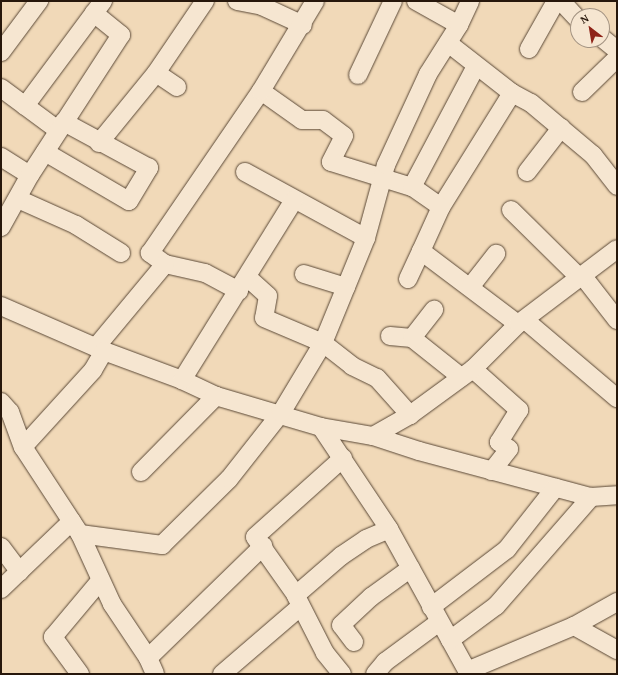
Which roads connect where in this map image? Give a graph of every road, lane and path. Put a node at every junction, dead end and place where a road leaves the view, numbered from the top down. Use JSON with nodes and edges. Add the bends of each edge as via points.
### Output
{"nodes":[{"id":1,"x":39,"y":1,"type":"edge"},
{"id":2,"x":206,"y":1,"type":"edge"},
{"id":3,"x":237,"y":1,"type":"edge"},
{"id":4,"x":315,"y":1,"type":"edge"},
{"id":5,"x":393,"y":1,"type":"edge"},
{"id":6,"x":416,"y":1,"type":"edge"},
{"id":7,"x":470,"y":1,"type":"edge"},
{"id":8,"x":556,"y":1,"type":"edge"},
{"id":9,"x":561,"y":1,"type":"edge"},
{"id":10,"x":263,"y":4,"type":"edge"},
{"id":11,"x":98,"y":7,"type":"edge"},
{"id":12,"x":570,"y":11,"type":"edge"},
{"id":13,"x":303,"y":25,"type":"junction"},
{"id":14,"x":459,"y":25,"type":"junction"},
{"id":15,"x":448,"y":43,"type":"junction"},
{"id":16,"x":529,"y":49,"type":"dead end"},
{"id":17,"x":1,"y":52,"type":"edge"},
{"id":18,"x":617,"y":58,"type":"edge"},
{"id":19,"x":476,"y":66,"type":"junction"},
{"id":20,"x":156,"y":72,"type":"junction"},
{"id":21,"x":358,"y":75,"type":"dead end"},
{"id":22,"x":177,"y":86,"type":"dead end"},
{"id":23,"x":1,"y":88,"type":"edge"},
{"id":24,"x":261,"y":91,"type":"junction"},
{"id":25,"x":582,"y":92,"type":"dead end"},
{"id":26,"x":512,"y":93,"type":"junction"},
{"id":27,"x":25,"y":106,"type":"junction"},
{"id":28,"x":61,"y":126,"type":"junction"},
{"id":29,"x":561,"y":128,"type":"junction"},
{"id":30,"x":99,"y":142,"type":"junction"},
{"id":31,"x":45,"y":152,"type":"junction"},
{"id":32,"x":1,"y":157,"type":"edge"},
{"id":33,"x":245,"y":172,"type":"dead end"},
{"id":34,"x":527,"y":172,"type":"dead end"},
{"id":35,"x":30,"y":175,"type":"junction"},
{"id":36,"x":382,"y":178,"type":"junction"},
{"id":37,"x":617,"y":186,"type":"edge"},
{"id":38,"x":412,"y":187,"type":"junction"},
{"id":39,"x":18,"y":200,"type":"junction"},
{"id":40,"x":294,"y":200,"type":"junction"},
{"id":41,"x":441,"y":208,"type":"junction"},
{"id":42,"x":510,"y":210,"type":"dead end"},
{"id":43,"x":1,"y":227,"type":"edge"},
{"id":44,"x":366,"y":238,"type":"junction"},
{"id":45,"x":617,"y":249,"type":"edge"},
{"id":46,"x":421,"y":251,"type":"junction"},
{"id":47,"x":122,"y":253,"type":"dead end"},
{"id":48,"x":496,"y":254,"type":"dead end"},
{"id":49,"x":165,"y":264,"type":"junction"},
{"id":50,"x":304,"y":274,"type":"dead end"},
{"id":51,"x":581,"y":277,"type":"junction"},
{"id":52,"x":408,"y":279,"type":"dead end"},
{"id":53,"x":243,"y":284,"type":"junction"},
{"id":54,"x":471,"y":286,"type":"junction"},
{"id":55,"x":346,"y":287,"type":"junction"},
{"id":56,"x":1,"y":306,"type":"edge"},
{"id":57,"x":434,"y":310,"type":"dead end"},
{"id":58,"x":617,"y":320,"type":"edge"},
{"id":59,"x":522,"y":322,"type":"junction"},
{"id":60,"x":390,"y":336,"type":"dead end"},
{"id":61,"x":412,"y":338,"type":"junction"},
{"id":62,"x":323,"y":343,"type":"junction"},
{"id":63,"x":100,"y":349,"type":"junction"},
{"id":64,"x":467,"y":373,"type":"junction"},
{"id":65,"x":182,"y":380,"type":"junction"},
{"id":66,"x":216,"y":396,"type":"junction"},
{"id":67,"x":617,"y":398,"type":"edge"},
{"id":68,"x":1,"y":402,"type":"edge"},
{"id":69,"x":281,"y":414,"type":"junction"},
{"id":70,"x":410,"y":415,"type":"junction"},
{"id":71,"x":321,"y":427,"type":"junction"},
{"id":72,"x":373,"y":436,"type":"junction"},
{"id":73,"x":23,"y":447,"type":"junction"},
{"id":74,"x":343,"y":458,"type":"junction"},
{"id":75,"x":492,"y":471,"type":"junction"},
{"id":76,"x":141,"y":472,"type":"dead end"},
{"id":77,"x":555,"y":488,"type":"junction"},
{"id":78,"x":617,"y":495,"type":"edge"},
{"id":79,"x":591,"y":497,"type":"junction"},
{"id":80,"x":76,"y":527,"type":"junction"},
{"id":81,"x":389,"y":529,"type":"junction"},
{"id":82,"x":263,"y":546,"type":"junction"},
{"id":83,"x":1,"y":547,"type":"edge"},
{"id":84,"x":411,"y":568,"type":"junction"},
{"id":85,"x":20,"y":572,"type":"junction"},
{"id":86,"x":100,"y":581,"type":"junction"},
{"id":87,"x":1,"y":589,"type":"edge"},
{"id":88,"x":298,"y":601,"type":"junction"},
{"id":89,"x":617,"y":602,"type":"edge"},
{"id":90,"x":435,"y":615,"type":"junction"},
{"id":91,"x":574,"y":626,"type":"junction"},
{"id":92,"x":450,"y":640,"type":"junction"},
{"id":93,"x":354,"y":642,"type":"dead end"},
{"id":94,"x":617,"y":650,"type":"edge"},
{"id":95,"x":151,"y":666,"type":"edge"},
{"id":96,"x":384,"y":670,"type":"edge"},
{"id":97,"x":468,"y":672,"type":"edge"},
{"id":98,"x":80,"y":674,"type":"edge"},
{"id":99,"x":222,"y":674,"type":"edge"},
{"id":100,"x":342,"y":674,"type":"edge"}],
"edges":[{"from":1,"to":17,"type":"street"},
{"from":2,"to":20,"type":"street"},
{"from":3,"to":10,"type":"street"},
{"from":4,"to":13,"type":"street"},
{"from":5,"to":21,"type":"street"},
{"from":6,"to":14,"type":"street"},
{"from":7,"to":14,"type":"street"},
{"from":8,"to":16,"type":"street"},
{"from":9,"to":12,"type":"street"},
{"from":10,"to":13,"type":"street"},
{"from":11,"to":27,"type":"street"},
{"from":11,"to":28,"type":"street","via":[[121,35]]},
{"from":13,"to":24,"type":"street"},
{"from":14,"to":15,"type":"street"},
{"from":15,"to":19,"type":"street"},
{"from":15,"to":36,"type":"street","via":[[428,74]]},
{"from":18,"to":25,"type":"street"},
{"from":19,"to":26,"type":"street"},
{"from":19,"to":38,"type":"street"},
{"from":20,"to":22,"type":"street"},
{"from":20,"to":30,"type":"street"},
{"from":23,"to":27,"type":"street"},
{"from":24,"to":36,"type":"street","via":[[302,120],[323,120],[344,136],[331,162]]},
{"from":24,"to":49,"type":"street","via":[[150,253]]},
{"from":26,"to":29,"type":"street","via":[[531,102]]},
{"from":26,"to":41,"type":"street"},
{"from":27,"to":28,"type":"street"},
{"from":28,"to":30,"type":"street"},
{"from":28,"to":31,"type":"street"},
{"from":29,"to":34,"type":"street"},
{"from":29,"to":37,"type":"street","via":[[593,155]]},
{"from":30,"to":31,"type":"street","via":[[149,168],[129,200]]},
{"from":31,"to":35,"type":"street"},
{"from":32,"to":35,"type":"street"},
{"from":33,"to":40,"type":"street"},
{"from":35,"to":39,"type":"street"},
{"from":36,"to":38,"type":"street"},
{"from":36,"to":44,"type":"street"},
{"from":38,"to":41,"type":"street"},
{"from":39,"to":43,"type":"street"},
{"from":39,"to":47,"type":"street","via":[[76,225]]},
{"from":40,"to":44,"type":"street"},
{"from":40,"to":53,"type":"street"},
{"from":41,"to":46,"type":"street"},
{"from":42,"to":51,"type":"street"},
{"from":44,"to":55,"type":"street"},
{"from":45,"to":51,"type":"street"},
{"from":46,"to":52,"type":"street"},
{"from":46,"to":54,"type":"street"},
{"from":48,"to":54,"type":"street"},
{"from":49,"to":53,"type":"street"},
{"from":49,"to":63,"type":"street"},
{"from":50,"to":55,"type":"street"},
{"from":51,"to":58,"type":"street"},
{"from":51,"to":59,"type":"street"},
{"from":53,"to":62,"type":"street","via":[[268,296],[264,318]]},
{"from":53,"to":65,"type":"street"},
{"from":54,"to":59,"type":"street"},
{"from":55,"to":62,"type":"street"},
{"from":56,"to":63,"type":"street"},
{"from":57,"to":61,"type":"street"},
{"from":59,"to":64,"type":"street"},
{"from":59,"to":67,"type":"street"},
{"from":60,"to":61,"type":"street"},
{"from":61,"to":64,"type":"street"},
{"from":62,"to":69,"type":"street"},
{"from":62,"to":70,"type":"street","via":[[352,366],[377,378]]},
{"from":63,"to":65,"type":"street"},
{"from":63,"to":73,"type":"street","via":[[93,370]]},
{"from":64,"to":70,"type":"street"},
{"from":64,"to":75,"type":"street","via":[[520,410],[499,442],[509,449]]},
{"from":65,"to":66,"type":"street"},
{"from":66,"to":69,"type":"street"},
{"from":66,"to":76,"type":"street"},
{"from":68,"to":73,"type":"street","via":[[10,412]]},
{"from":69,"to":71,"type":"street"},
{"from":69,"to":80,"type":"street","via":[[230,479],[162,545]]},
{"from":70,"to":72,"type":"street"},
{"from":71,"to":72,"type":"street"},
{"from":71,"to":74,"type":"street"},
{"from":72,"to":75,"type":"street"},
{"from":73,"to":80,"type":"street"},
{"from":74,"to":81,"type":"street"},
{"from":74,"to":82,"type":"street","via":[[256,537]]},
{"from":75,"to":77,"type":"street"},
{"from":77,"to":79,"type":"street"},
{"from":77,"to":90,"type":"street","via":[[507,549]]},
{"from":78,"to":79,"type":"street"},
{"from":79,"to":92,"type":"street","via":[[496,606]]},
{"from":80,"to":85,"type":"street"},
{"from":80,"to":86,"type":"street"},
{"from":81,"to":84,"type":"street"},
{"from":81,"to":88,"type":"street","via":[[366,539],[341,556]]},
{"from":82,"to":88,"type":"street"},
{"from":82,"to":95,"type":"street"},
{"from":83,"to":85,"type":"street"},
{"from":84,"to":90,"type":"street"},
{"from":84,"to":93,"type":"street","via":[[371,597],[341,625]]},
{"from":85,"to":87,"type":"street"},
{"from":86,"to":95,"type":"street"},
{"from":86,"to":98,"type":"street","via":[[53,637]]},
{"from":88,"to":99,"type":"street"},
{"from":88,"to":100,"type":"street","via":[[325,653]]},
{"from":89,"to":91,"type":"street"},
{"from":90,"to":92,"type":"street"},
{"from":90,"to":96,"type":"street"},
{"from":91,"to":94,"type":"street"},
{"from":91,"to":97,"type":"street"},
{"from":92,"to":97,"type":"street"}]}
